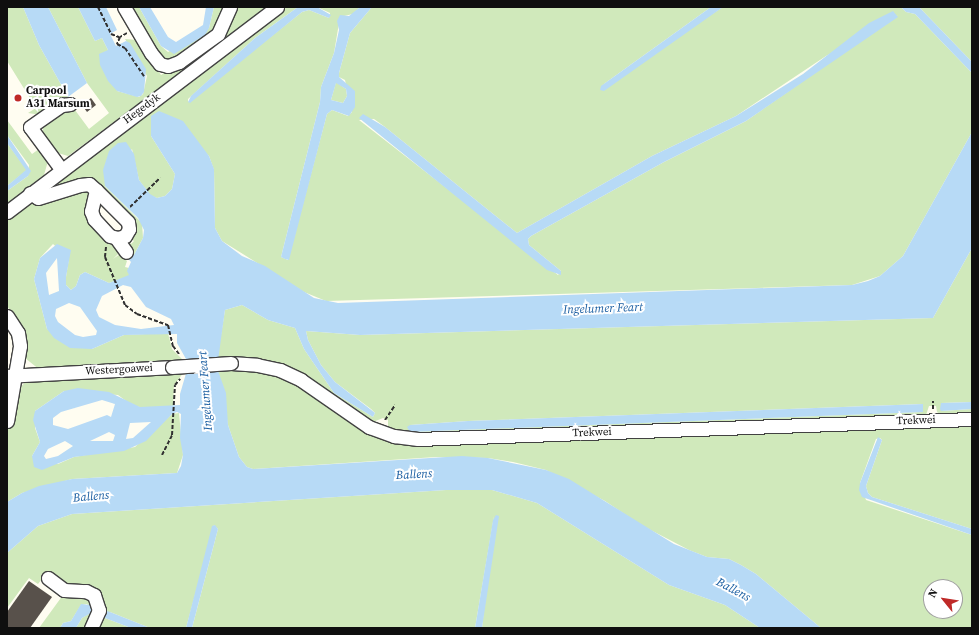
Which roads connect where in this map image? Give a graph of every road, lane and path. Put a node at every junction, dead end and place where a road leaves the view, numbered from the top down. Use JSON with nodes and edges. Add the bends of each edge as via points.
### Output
{"nodes":[{"id":1,"x":98,"y":7,"type":"edge"},
{"id":2,"x":124,"y":7,"type":"edge"},
{"id":3,"x":230,"y":7,"type":"edge"},
{"id":4,"x":277,"y":7,"type":"edge"},
{"id":5,"x":136,"y":29,"type":"junction"},
{"id":6,"x":120,"y":37,"type":"junction"},
{"id":7,"x":144,"y":76,"type":"dead end"},
{"id":8,"x":70,"y":104,"type":"dead end"},
{"id":9,"x":61,"y":169,"type":"junction"},
{"id":10,"x":160,"y":178,"type":"dead end"},
{"id":11,"x":96,"y":190,"type":"junction"},
{"id":12,"x":30,"y":193,"type":"junction"},
{"id":13,"x":127,"y":210,"type":"dead end"},
{"id":14,"x":7,"y":212,"type":"edge"},
{"id":15,"x":114,"y":238,"type":"junction"},
{"id":16,"x":126,"y":252,"type":"dead end"},
{"id":17,"x":7,"y":316,"type":"edge"},
{"id":18,"x":184,"y":359,"type":"dead end"},
{"id":19,"x":231,"y":363,"type":"joint"},
{"id":20,"x":11,"y":376,"type":"edge"},
{"id":21,"x":181,"y":377,"type":"dead end"},
{"id":22,"x":933,"y":400,"type":"dead end"},
{"id":23,"x":395,"y":405,"type":"dead end"},
{"id":24,"x":933,"y":406,"type":"dead end"},
{"id":25,"x":386,"y":419,"type":"dead end"},
{"id":26,"x":972,"y":419,"type":"edge"},
{"id":27,"x":7,"y":421,"type":"edge"},
{"id":28,"x":162,"y":455,"type":"dead end"},
{"id":29,"x":48,"y":578,"type":"dead end"},
{"id":30,"x":91,"y":628,"type":"edge"}],
"edges":[{"from":1,"to":6,"type":"path","via":[[111,34]]},
{"from":2,"to":5,"type":"street"},
{"from":3,"to":5,"type":"street","via":[[218,34],[179,62],[168,66],[160,64]]},
{"from":4,"to":9,"type":"street","name":"Hegedyk"},
{"from":5,"to":6,"type":"path"},
{"from":6,"to":7,"type":"path","via":[[117,45],[125,48]]},
{"from":8,"to":9,"type":"street","via":[[62,105],[30,127]]},
{"from":9,"to":12,"type":"street","name":"Hegedyk"},
{"from":10,"to":13,"type":"path"},
{"from":11,"to":12,"type":"street","via":[[84,184],[38,198]]},
{"from":11,"to":15,"type":"street","via":[[92,216]]},
{"from":11,"to":15,"type":"street","via":[[128,222],[128,233]]},
{"from":12,"to":14,"type":"street","name":"Hegedyk"},
{"from":15,"to":16,"type":"street"},
{"from":15,"to":18,"type":"path","via":[[104,253],[128,309],[168,325],[172,346]]},
{"from":17,"to":20,"type":"street","via":[[20,339]]},
{"from":19,"to":20,"type":"street","name":"Westergoawei","bridge":true},
{"from":19,"to":26,"type":"street","name":"Trekwei","via":[[280,370],[301,380],[369,427],[394,436],[418,439]]},
{"from":20,"to":27,"type":"street"},
{"from":21,"to":28,"type":"path","via":[[175,385],[172,435]]},
{"from":22,"to":24,"type":"path"},
{"from":23,"to":25,"type":"path"},
{"from":29,"to":30,"type":"street","via":[[64,590],[86,591],[94,595],[99,610]]}]}
